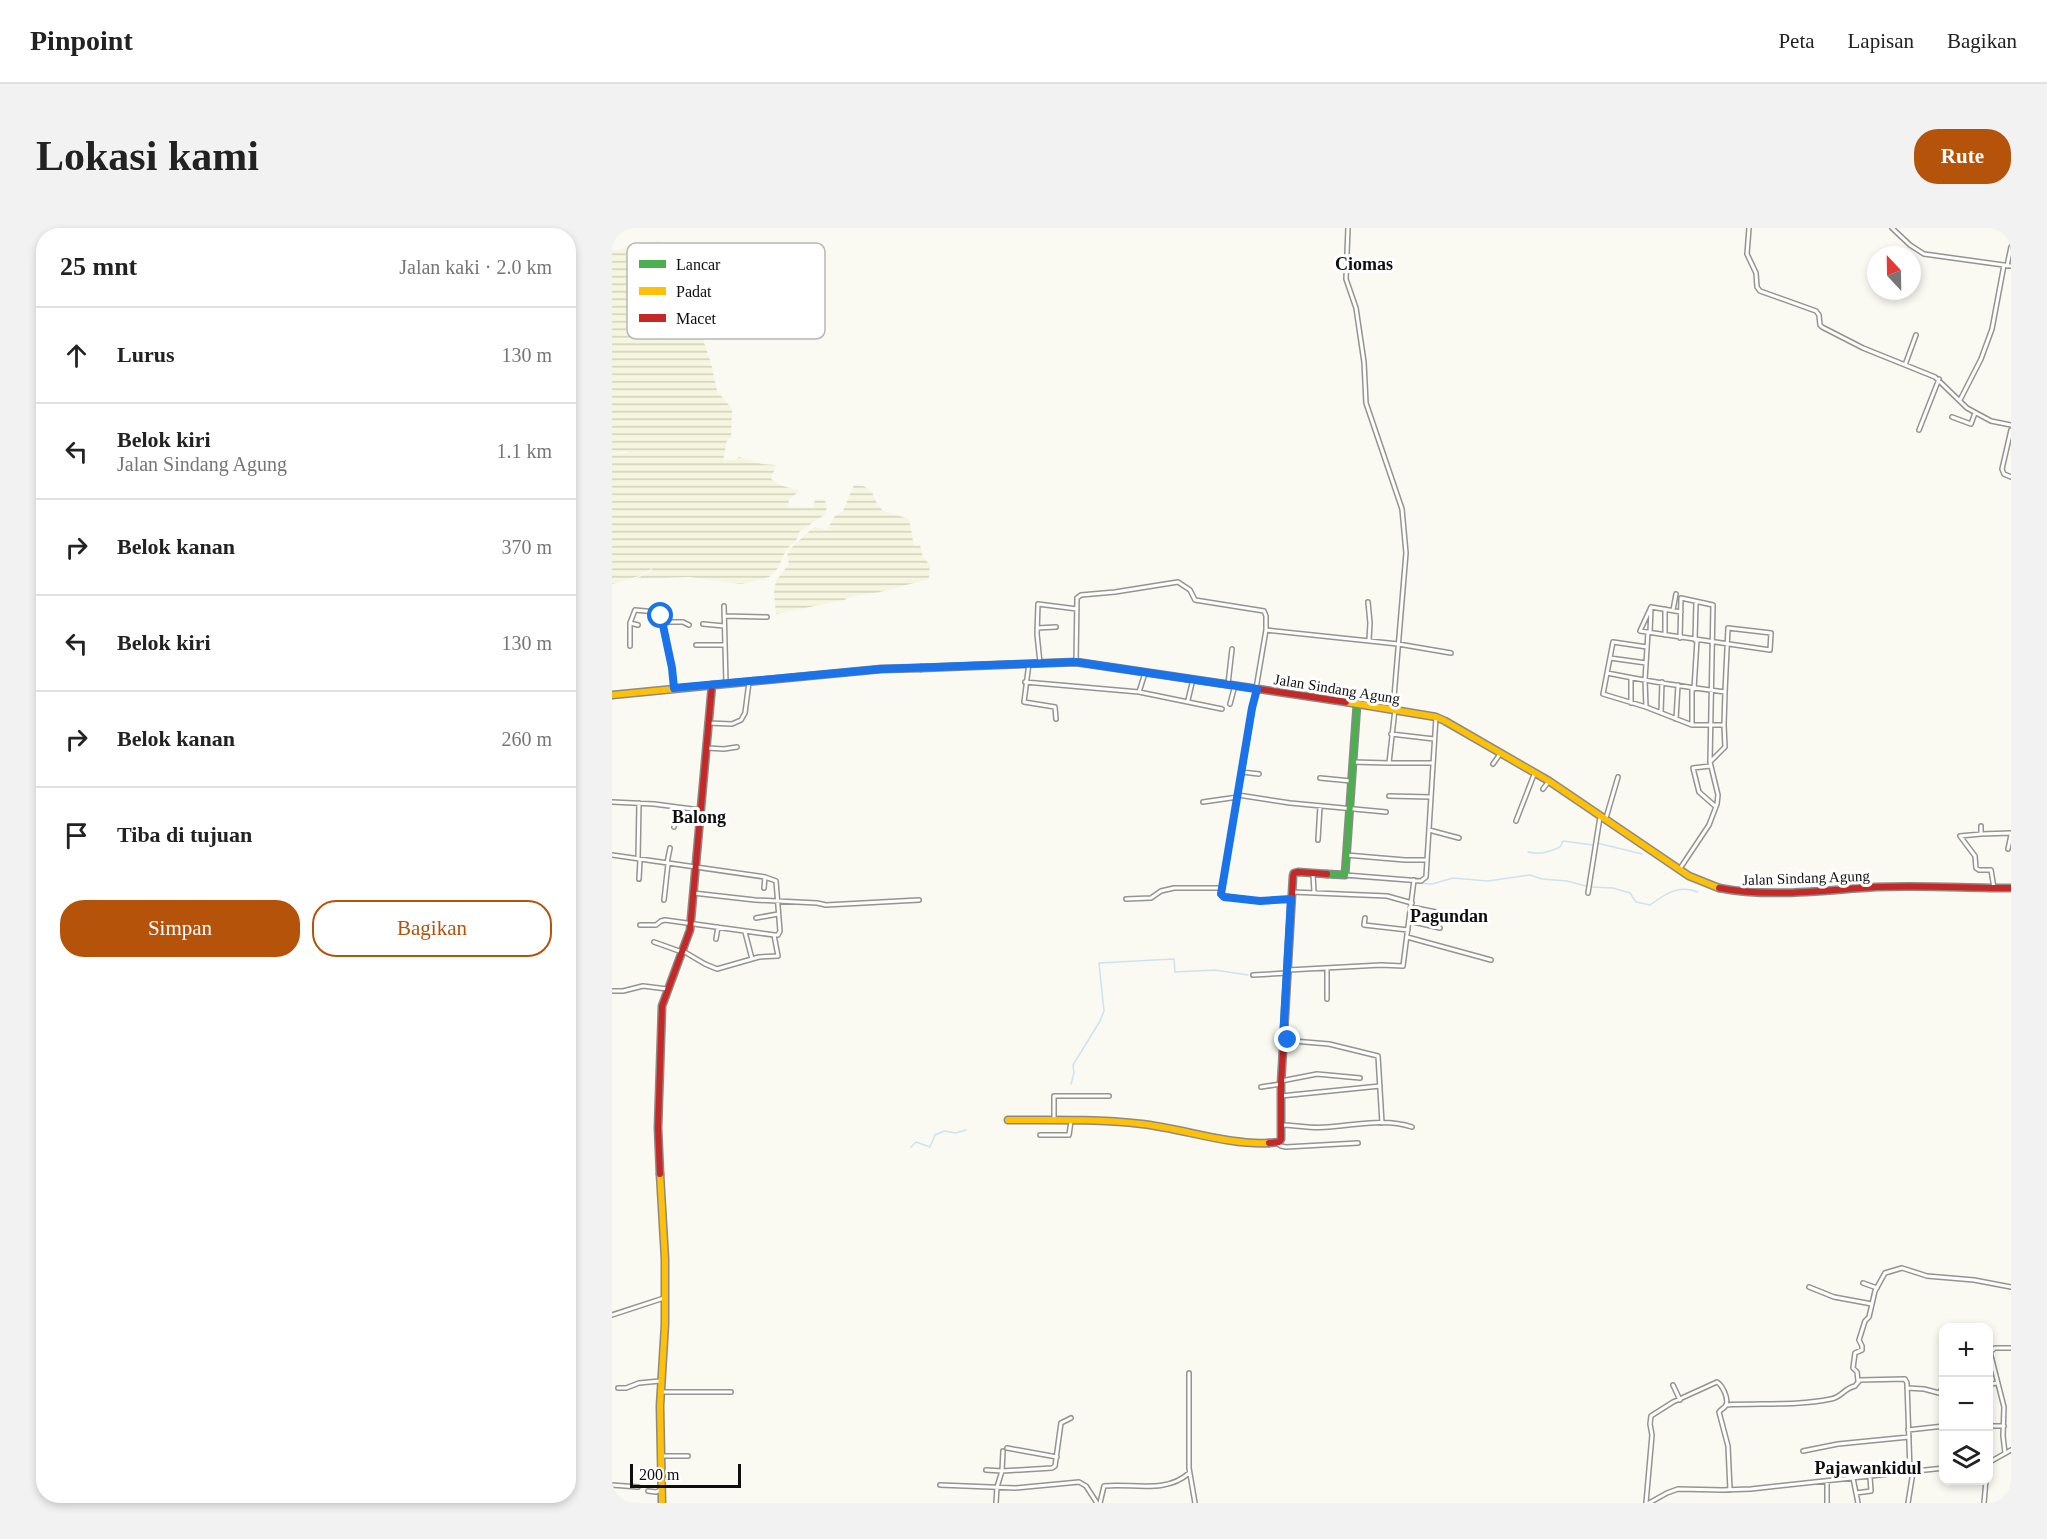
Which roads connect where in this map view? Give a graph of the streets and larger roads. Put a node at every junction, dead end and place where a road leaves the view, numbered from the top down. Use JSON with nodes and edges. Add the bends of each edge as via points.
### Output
{"nodes":[{"id":1,"x":1348,"y":228,"type":"edge"},
{"id":2,"x":1749,"y":228,"type":"edge"},
{"id":3,"x":1892,"y":228,"type":"edge"},
{"id":4,"x":2011,"y":247,"type":"edge"},
{"id":5,"x":2007,"y":266,"type":"edge"},
{"id":6,"x":1916,"y":334,"type":"dead end"},
{"id":7,"x":1905,"y":364,"type":"junction"},
{"id":8,"x":1939,"y":379,"type":"junction"},
{"id":9,"x":1960,"y":400,"type":"junction"},
{"id":10,"x":1975,"y":413,"type":"junction"},
{"id":11,"x":1952,"y":417,"type":"dead end"},
{"id":12,"x":2011,"y":428,"type":"edge"},
{"id":13,"x":1919,"y":430,"type":"dead end"},
{"id":14,"x":2011,"y":477,"type":"edge"},
{"id":15,"x":1676,"y":594,"type":"dead end"},
{"id":16,"x":1368,"y":602,"type":"dead end"},
{"id":17,"x":1696,"y":602,"type":"junction"},
{"id":18,"x":724,"y":606,"type":"dead end"},
{"id":19,"x":1651,"y":607,"type":"junction"},
{"id":20,"x":1077,"y":609,"type":"junction"},
{"id":21,"x":1665,"y":609,"type":"junction"},
{"id":22,"x":1673,"y":610,"type":"junction"},
{"id":23,"x":1681,"y":612,"type":"junction"},
{"id":24,"x":724,"y":616,"type":"junction"},
{"id":25,"x":767,"y":617,"type":"dead end"},
{"id":26,"x":662,"y":622,"type":"junction"},
{"id":27,"x":630,"y":623,"type":"junction"},
{"id":28,"x":703,"y":624,"type":"dead end"},
{"id":29,"x":638,"y":625,"type":"dead end"},
{"id":30,"x":689,"y":625,"type":"dead end"},
{"id":31,"x":724,"y":626,"type":"junction"},
{"id":32,"x":1056,"y":627,"type":"dead end"},
{"id":33,"x":1037,"y":628,"type":"junction"},
{"id":34,"x":1266,"y":630,"type":"junction"},
{"id":35,"x":1649,"y":632,"type":"junction"},
{"id":36,"x":1665,"y":635,"type":"junction"},
{"id":37,"x":1680,"y":638,"type":"junction"},
{"id":38,"x":1368,"y":640,"type":"junction"},
{"id":39,"x":1696,"y":640,"type":"junction"},
{"id":40,"x":1713,"y":642,"type":"junction"},
{"id":41,"x":1398,"y":644,"type":"junction"},
{"id":42,"x":1728,"y":644,"type":"junction"},
{"id":43,"x":696,"y":645,"type":"dead end"},
{"id":44,"x":725,"y":645,"type":"junction"},
{"id":45,"x":630,"y":646,"type":"dead end"},
{"id":46,"x":1647,"y":647,"type":"junction"},
{"id":47,"x":1232,"y":649,"type":"dead end"},
{"id":48,"x":1451,"y":653,"type":"dead end"},
{"id":49,"x":1610,"y":658,"type":"junction"},
{"id":50,"x":1076,"y":662,"type":"junction"},
{"id":51,"x":1029,"y":663,"type":"junction"},
{"id":52,"x":1040,"y":663,"type":"junction"},
{"id":53,"x":1646,"y":663,"type":"junction"},
{"id":54,"x":1146,"y":672,"type":"junction"},
{"id":55,"x":1607,"y":674,"type":"junction"},
{"id":56,"x":1631,"y":678,"type":"junction"},
{"id":57,"x":1194,"y":679,"type":"junction"},
{"id":58,"x":1645,"y":680,"type":"junction"},
{"id":59,"x":749,"y":681,"type":"junction"},
{"id":60,"x":1025,"y":682,"type":"junction"},
{"id":61,"x":1662,"y":682,"type":"junction"},
{"id":62,"x":726,"y":683,"type":"junction"},
{"id":63,"x":1678,"y":684,"type":"junction"},
{"id":64,"x":712,"y":685,"type":"junction"},
{"id":65,"x":1232,"y":685,"type":"junction"},
{"id":66,"x":674,"y":688,"type":"junction"},
{"id":67,"x":1257,"y":689,"type":"junction"},
{"id":68,"x":1693,"y":689,"type":"junction"},
{"id":69,"x":1711,"y":690,"type":"junction"},
{"id":70,"x":1139,"y":692,"type":"junction"},
{"id":71,"x":1725,"y":692,"type":"junction"},
{"id":72,"x":612,"y":695,"type":"edge"},
{"id":73,"x":1188,"y":701,"type":"junction"},
{"id":74,"x":1631,"y":702,"type":"junction"},
{"id":75,"x":1230,"y":704,"type":"dead end"},
{"id":76,"x":1357,"y":704,"type":"junction"},
{"id":77,"x":1646,"y":707,"type":"junction"},
{"id":78,"x":1222,"y":709,"type":"dead end"},
{"id":79,"x":1394,"y":709,"type":"junction"},
{"id":80,"x":1661,"y":713,"type":"junction"},
{"id":81,"x":1436,"y":717,"type":"junction"},
{"id":82,"x":1056,"y":719,"type":"dead end"},
{"id":83,"x":1676,"y":719,"type":"junction"},
{"id":84,"x":708,"y":723,"type":"junction"},
{"id":85,"x":1710,"y":724,"type":"junction"},
{"id":86,"x":1692,"y":725,"type":"junction"},
{"id":87,"x":1724,"y":725,"type":"junction"},
{"id":88,"x":1391,"y":734,"type":"junction"},
{"id":89,"x":1434,"y":739,"type":"junction"},
{"id":90,"x":737,"y":747,"type":"dead end"},
{"id":91,"x":705,"y":748,"type":"junction"},
{"id":92,"x":1501,"y":752,"type":"junction"},
{"id":93,"x":1352,"y":762,"type":"junction"},
{"id":94,"x":1433,"y":763,"type":"junction"},
{"id":95,"x":1389,"y":764,"type":"junction"},
{"id":96,"x":1493,"y":764,"type":"dead end"},
{"id":97,"x":1710,"y":764,"type":"junction"},
{"id":98,"x":1242,"y":772,"type":"junction"},
{"id":99,"x":1534,"y":772,"type":"junction"},
{"id":100,"x":1259,"y":774,"type":"dead end"},
{"id":101,"x":1618,"y":777,"type":"dead end"},
{"id":102,"x":1320,"y":778,"type":"dead end"},
{"id":103,"x":1351,"y":781,"type":"junction"},
{"id":104,"x":1549,"y":781,"type":"junction"},
{"id":105,"x":1543,"y":789,"type":"dead end"},
{"id":106,"x":1238,"y":796,"type":"junction"},
{"id":107,"x":1389,"y":796,"type":"dead end"},
{"id":108,"x":1430,"y":797,"type":"junction"},
{"id":109,"x":612,"y":802,"type":"edge"},
{"id":110,"x":639,"y":802,"type":"junction"},
{"id":111,"x":1203,"y":802,"type":"dead end"},
{"id":112,"x":1320,"y":806,"type":"junction"},
{"id":113,"x":678,"y":807,"type":"junction"},
{"id":114,"x":1716,"y":807,"type":"junction"},
{"id":115,"x":1350,"y":809,"type":"junction"},
{"id":116,"x":700,"y":810,"type":"junction"},
{"id":117,"x":1386,"y":812,"type":"dead end"},
{"id":118,"x":1603,"y":816,"type":"junction"},
{"id":119,"x":1516,"y":821,"type":"dead end"},
{"id":120,"x":1981,"y":826,"type":"dead end"},
{"id":121,"x":674,"y":827,"type":"dead end"},
{"id":122,"x":1429,"y":830,"type":"junction"},
{"id":123,"x":1981,"y":834,"type":"junction"},
{"id":124,"x":2011,"y":834,"type":"edge"},
{"id":125,"x":1459,"y":838,"type":"dead end"},
{"id":126,"x":1318,"y":840,"type":"dead end"},
{"id":127,"x":670,"y":848,"type":"dead end"},
{"id":128,"x":2008,"y":849,"type":"dead end"},
{"id":129,"x":612,"y":855,"type":"edge"},
{"id":130,"x":1346,"y":855,"type":"junction"},
{"id":131,"x":639,"y":859,"type":"junction"},
{"id":132,"x":1428,"y":860,"type":"junction"},
{"id":133,"x":668,"y":863,"type":"junction"},
{"id":134,"x":695,"y":868,"type":"junction"},
{"id":135,"x":1679,"y":870,"type":"junction"},
{"id":136,"x":1345,"y":875,"type":"junction"},
{"id":137,"x":1313,"y":876,"type":"junction"},
{"id":138,"x":765,"y":877,"type":"junction"},
{"id":139,"x":639,"y":879,"type":"dead end"},
{"id":140,"x":1414,"y":880,"type":"junction"},
{"id":141,"x":764,"y":888,"type":"dead end"},
{"id":142,"x":1221,"y":888,"type":"junction"},
{"id":143,"x":1994,"y":888,"type":"junction"},
{"id":144,"x":2011,"y":888,"type":"edge"},
{"id":145,"x":1314,"y":892,"type":"junction"},
{"id":146,"x":693,"y":893,"type":"junction"},
{"id":147,"x":1588,"y":893,"type":"dead end"},
{"id":148,"x":1291,"y":896,"type":"junction"},
{"id":149,"x":1126,"y":899,"type":"dead end"},
{"id":150,"x":664,"y":900,"type":"dead end"},
{"id":151,"x":919,"y":900,"type":"dead end"},
{"id":152,"x":778,"y":901,"type":"junction"},
{"id":153,"x":1411,"y":905,"type":"junction"},
{"id":154,"x":1436,"y":912,"type":"dead end"},
{"id":155,"x":778,"y":914,"type":"junction"},
{"id":156,"x":756,"y":918,"type":"dead end"},
{"id":157,"x":1365,"y":918,"type":"dead end"},
{"id":158,"x":1409,"y":921,"type":"junction"},
{"id":159,"x":691,"y":923,"type":"junction"},
{"id":160,"x":640,"y":925,"type":"dead end"},
{"id":161,"x":718,"y":927,"type":"junction"},
{"id":162,"x":1440,"y":928,"type":"dead end"},
{"id":163,"x":1408,"y":930,"type":"junction"},
{"id":164,"x":745,"y":932,"type":"junction"},
{"id":165,"x":774,"y":935,"type":"junction"},
{"id":166,"x":1407,"y":937,"type":"junction"},
{"id":167,"x":716,"y":939,"type":"dead end"},
{"id":168,"x":654,"y":942,"type":"dead end"},
{"id":169,"x":682,"y":951,"type":"junction"},
{"id":170,"x":752,"y":959,"type":"junction"},
{"id":171,"x":1491,"y":960,"type":"dead end"},
{"id":172,"x":1327,"y":969,"type":"junction"},
{"id":173,"x":1287,"y":971,"type":"junction"},
{"id":174,"x":1253,"y":975,"type":"dead end"},
{"id":175,"x":667,"y":989,"type":"junction"},
{"id":176,"x":612,"y":991,"type":"edge"},
{"id":177,"x":1327,"y":999,"type":"dead end"},
{"id":178,"x":1283,"y":1038,"type":"junction"},
{"id":179,"x":1360,"y":1078,"type":"dead end"},
{"id":180,"x":1281,"y":1082,"type":"junction"},
{"id":181,"x":1380,"y":1086,"type":"junction"},
{"id":182,"x":1261,"y":1087,"type":"dead end"},
{"id":183,"x":1109,"y":1096,"type":"dead end"},
{"id":184,"x":1281,"y":1096,"type":"junction"},
{"id":185,"x":1054,"y":1119,"type":"junction"},
{"id":186,"x":1071,"y":1119,"type":"junction"},
{"id":187,"x":1008,"y":1120,"type":"dead end"},
{"id":188,"x":1382,"y":1123,"type":"junction"},
{"id":189,"x":1281,"y":1125,"type":"junction"},
{"id":190,"x":1412,"y":1127,"type":"dead end"},
{"id":191,"x":1040,"y":1135,"type":"dead end"},
{"id":192,"x":1277,"y":1143,"type":"junction"},
{"id":193,"x":1358,"y":1143,"type":"dead end"},
{"id":194,"x":1863,"y":1283,"type":"dead end"},
{"id":195,"x":1809,"y":1287,"type":"dead end"},
{"id":196,"x":2011,"y":1287,"type":"edge"},
{"id":197,"x":1877,"y":1288,"type":"junction"},
{"id":198,"x":664,"y":1298,"type":"junction"},
{"id":199,"x":1872,"y":1304,"type":"junction"},
{"id":200,"x":612,"y":1314,"type":"edge"},
{"id":201,"x":2011,"y":1348,"type":"edge"},
{"id":202,"x":1189,"y":1373,"type":"dead end"},
{"id":203,"x":662,"y":1381,"type":"junction"},
{"id":204,"x":1858,"y":1381,"type":"junction"},
{"id":205,"x":1998,"y":1383,"type":"junction"},
{"id":206,"x":1993,"y":1384,"type":"edge"},
{"id":207,"x":1672,"y":1385,"type":"dead end"},
{"id":208,"x":618,"y":1388,"type":"dead end"},
{"id":209,"x":1907,"y":1388,"type":"junction"},
{"id":210,"x":661,"y":1392,"type":"junction"},
{"id":211,"x":731,"y":1392,"type":"dead end"},
{"id":212,"x":1939,"y":1392,"type":"edge"},
{"id":213,"x":1680,"y":1400,"type":"junction"},
{"id":214,"x":1726,"y":1405,"type":"junction"},
{"id":215,"x":1071,"y":1418,"type":"dead end"},
{"id":216,"x":1993,"y":1426,"type":"edge"},
{"id":217,"x":2004,"y":1426,"type":"junction"},
{"id":218,"x":1939,"y":1427,"type":"edge"},
{"id":219,"x":1908,"y":1430,"type":"junction"},
{"id":220,"x":1909,"y":1437,"type":"junction"},
{"id":221,"x":1007,"y":1448,"type":"dead end"},
{"id":222,"x":1003,"y":1450,"type":"dead end"},
{"id":223,"x":2011,"y":1450,"type":"edge"},
{"id":224,"x":1803,"y":1451,"type":"dead end"},
{"id":225,"x":2005,"y":1453,"type":"junction"},
{"id":226,"x":660,"y":1456,"type":"junction"},
{"id":227,"x":688,"y":1456,"type":"dead end"},
{"id":228,"x":1057,"y":1457,"type":"junction"},
{"id":229,"x":1993,"y":1460,"type":"edge"},
{"id":230,"x":1939,"y":1469,"type":"edge"},
{"id":231,"x":986,"y":1470,"type":"dead end"},
{"id":232,"x":1002,"y":1471,"type":"junction"},
{"id":233,"x":1912,"y":1472,"type":"junction"},
{"id":234,"x":1189,"y":1473,"type":"junction"},
{"id":235,"x":1870,"y":1477,"type":"junction"},
{"id":236,"x":1853,"y":1478,"type":"junction"},
{"id":237,"x":1827,"y":1481,"type":"junction"},
{"id":238,"x":612,"y":1485,"type":"edge"},
{"id":239,"x":940,"y":1485,"type":"dead end"},
{"id":240,"x":1986,"y":1485,"type":"edge"},
{"id":241,"x":638,"y":1486,"type":"dead end"},
{"id":242,"x":997,"y":1487,"type":"junction"},
{"id":243,"x":661,"y":1490,"type":"junction"},
{"id":244,"x":1730,"y":1490,"type":"junction"},
{"id":245,"x":648,"y":1491,"type":"dead end"},
{"id":246,"x":1856,"y":1493,"type":"junction"},
{"id":247,"x":662,"y":1503,"type":"edge"},
{"id":248,"x":996,"y":1503,"type":"edge"},
{"id":249,"x":1098,"y":1503,"type":"edge"},
{"id":250,"x":1195,"y":1503,"type":"edge"},
{"id":251,"x":1647,"y":1503,"type":"edge"},
{"id":252,"x":1827,"y":1503,"type":"edge"},
{"id":253,"x":1858,"y":1503,"type":"edge"},
{"id":254,"x":1908,"y":1503,"type":"edge"},
{"id":255,"x":1984,"y":1503,"type":"edge"}],
"edges":[{"from":1,"to":41,"type":"street","via":[[1346,279],[1356,308],[1366,403],[1402,509],[1406,553]]},
{"from":2,"to":7,"type":"street","via":[[1747,254],[1760,291],[1816,311],[1822,327]]},
{"from":3,"to":5,"type":"street","via":[[1924,254]]},
{"from":4,"to":5,"type":"street"},
{"from":5,"to":9,"type":"street","via":[[1981,357]]},
{"from":6,"to":7,"type":"street"},
{"from":7,"to":8,"type":"street"},
{"from":8,"to":9,"type":"street"},
{"from":8,"to":13,"type":"street"},
{"from":9,"to":10,"type":"street"},
{"from":10,"to":11,"type":"street","via":[[1971,424]]},
{"from":10,"to":12,"type":"street"},
{"from":12,"to":14,"type":"street","via":[[2001,469]]},
{"from":15,"to":22,"type":"street"},
{"from":16,"to":38,"type":"street"},
{"from":17,"to":23,"type":"street","via":[[1681,598]]},
{"from":17,"to":39,"type":"street"},
{"from":17,"to":40,"type":"street","via":[[1713,605]]},
{"from":18,"to":24,"type":"street"},
{"from":19,"to":21,"type":"street"},
{"from":19,"to":35,"type":"street"},
{"from":19,"to":35,"type":"street","via":[[1640,631]]},
{"from":20,"to":33,"type":"street","via":[[1038,603]]},
{"from":20,"to":34,"type":"street","via":[[1077,598],[1081,595],[1178,582],[1190,590],[1195,600],[1264,611]]},
{"from":20,"to":50,"type":"street"},
{"from":21,"to":22,"type":"street"},
{"from":21,"to":36,"type":"street"},
{"from":22,"to":23,"type":"street"},
{"from":23,"to":37,"type":"street"},
{"from":24,"to":25,"type":"street"},
{"from":24,"to":31,"type":"street"},
{"from":26,"to":27,"type":"street","via":[[656,612],[635,610]]},
{"from":26,"to":30,"type":"street"},
{"from":26,"to":66,"type":"street"},
{"from":27,"to":29,"type":"street"},
{"from":27,"to":45,"type":"street"},
{"from":28,"to":31,"type":"street"},
{"from":31,"to":44,"type":"street"},
{"from":32,"to":33,"type":"street"},
{"from":33,"to":52,"type":"street"},
{"from":34,"to":38,"type":"street"},
{"from":34,"to":67,"type":"street"},
{"from":35,"to":36,"type":"street"},
{"from":35,"to":46,"type":"street"},
{"from":36,"to":37,"type":"street"},
{"from":37,"to":39,"type":"street"},
{"from":38,"to":41,"type":"street"},
{"from":39,"to":40,"type":"street"},
{"from":39,"to":68,"type":"street"},
{"from":40,"to":42,"type":"street"},
{"from":40,"to":69,"type":"street"},
{"from":41,"to":48,"type":"street"},
{"from":41,"to":79,"type":"street"},
{"from":42,"to":42,"type":"street","via":[[1770,650],[1771,633],[1728,628]]},
{"from":42,"to":71,"type":"street"},
{"from":43,"to":44,"type":"street"},
{"from":44,"to":62,"type":"street"},
{"from":46,"to":49,"type":"street","via":[[1613,642]]},
{"from":46,"to":53,"type":"street"},
{"from":47,"to":65,"type":"street"},
{"from":49,"to":53,"type":"street"},
{"from":49,"to":55,"type":"street"},
{"from":50,"to":52,"type":"street","name":"Jalan Sindang Agung"},
{"from":50,"to":54,"type":"street","name":"Jalan Sindang Agung"},
{"from":51,"to":52,"type":"street","name":"Jalan Sindang Agung"},
{"from":51,"to":59,"type":"street","name":"Jalan Sindang Agung","via":[[881,669]]},
{"from":51,"to":60,"type":"street"},
{"from":53,"to":58,"type":"street"},
{"from":54,"to":57,"type":"street","name":"Jalan Sindang Agung"},
{"from":54,"to":70,"type":"street"},
{"from":55,"to":56,"type":"street"},
{"from":55,"to":74,"type":"street","via":[[1603,694]]},
{"from":56,"to":58,"type":"street"},
{"from":56,"to":74,"type":"street"},
{"from":57,"to":65,"type":"street","name":"Jalan Sindang Agung"},
{"from":57,"to":73,"type":"street"},
{"from":58,"to":61,"type":"street"},
{"from":58,"to":77,"type":"street"},
{"from":59,"to":62,"type":"street","name":"Jalan Sindang Agung"},
{"from":59,"to":84,"type":"street","via":[[743,719],[735,723]]},
{"from":60,"to":70,"type":"street"},
{"from":60,"to":82,"type":"street","via":[[1024,702],[1055,707]]},
{"from":61,"to":63,"type":"street"},
{"from":61,"to":80,"type":"street"},
{"from":62,"to":64,"type":"street","name":"Jalan Sindang Agung"},
{"from":63,"to":68,"type":"street"},
{"from":63,"to":83,"type":"street"},
{"from":64,"to":66,"type":"street","name":"Jalan Sindang Agung"},
{"from":64,"to":84,"type":"street"},
{"from":65,"to":67,"type":"street","name":"Jalan Sindang Agung"},
{"from":65,"to":75,"type":"street"},
{"from":66,"to":72,"type":"street","name":"Jalan Sindang Agung"},
{"from":67,"to":76,"type":"street","name":"Jalan Sindang Agung"},
{"from":67,"to":98,"type":"street"},
{"from":68,"to":69,"type":"street"},
{"from":68,"to":86,"type":"street"},
{"from":69,"to":71,"type":"street"},
{"from":69,"to":85,"type":"street"},
{"from":70,"to":73,"type":"street"},
{"from":71,"to":87,"type":"street"},
{"from":73,"to":78,"type":"street"},
{"from":74,"to":77,"type":"street"},
{"from":76,"to":79,"type":"street","name":"Jalan Sindang Agung"},
{"from":76,"to":93,"type":"street"},
{"from":77,"to":80,"type":"street"},
{"from":79,"to":81,"type":"street","name":"Jalan Sindang Agung"},
{"from":79,"to":88,"type":"street"},
{"from":80,"to":83,"type":"street"},
{"from":81,"to":89,"type":"street"},
{"from":81,"to":92,"type":"street","name":"Jalan Sindang Agung"},
{"from":83,"to":86,"type":"street"},
{"from":84,"to":91,"type":"street"},
{"from":85,"to":86,"type":"street"},
{"from":85,"to":87,"type":"street"},
{"from":85,"to":97,"type":"street"},
{"from":87,"to":97,"type":"street","via":[[1725,747]]},
{"from":88,"to":89,"type":"street"},
{"from":88,"to":95,"type":"street"},
{"from":89,"to":94,"type":"street"},
{"from":90,"to":91,"type":"street"},
{"from":91,"to":116,"type":"street"},
{"from":92,"to":96,"type":"street"},
{"from":92,"to":99,"type":"street","name":"Jalan Sindang Agung"},
{"from":93,"to":95,"type":"street"},
{"from":93,"to":103,"type":"street"},
{"from":94,"to":95,"type":"street"},
{"from":94,"to":108,"type":"street"},
{"from":97,"to":114,"type":"street","via":[[1718,795]]},
{"from":97,"to":114,"type":"street","via":[[1693,768],[1699,792]]},
{"from":98,"to":100,"type":"street"},
{"from":98,"to":106,"type":"street"},
{"from":99,"to":104,"type":"street","name":"Jalan Sindang Agung"},
{"from":99,"to":119,"type":"street"},
{"from":101,"to":118,"type":"street"},
{"from":102,"to":103,"type":"street"},
{"from":103,"to":115,"type":"street"},
{"from":104,"to":105,"type":"street"},
{"from":104,"to":118,"type":"street","name":"Jalan Sindang Agung"},
{"from":106,"to":111,"type":"street"},
{"from":106,"to":112,"type":"street"},
{"from":106,"to":142,"type":"street"},
{"from":107,"to":108,"type":"street"},
{"from":108,"to":122,"type":"street"},
{"from":109,"to":110,"type":"street"},
{"from":110,"to":113,"type":"street"},
{"from":110,"to":131,"type":"street"},
{"from":112,"to":115,"type":"street"},
{"from":112,"to":126,"type":"street"},
{"from":113,"to":116,"type":"street"},
{"from":113,"to":121,"type":"street"},
{"from":114,"to":135,"type":"street","via":[[1709,825]]},
{"from":115,"to":117,"type":"street"},
{"from":115,"to":130,"type":"street"},
{"from":116,"to":134,"type":"street"},
{"from":118,"to":135,"type":"street","name":"Jalan Sindang Agung"},
{"from":118,"to":147,"type":"street"},
{"from":120,"to":123,"type":"street"},
{"from":122,"to":125,"type":"street"},
{"from":122,"to":132,"type":"street"},
{"from":123,"to":124,"type":"street"},
{"from":123,"to":143,"type":"street","via":[[1960,836],[1976,856],[1976,868],[1991,870]]},
{"from":124,"to":128,"type":"street"},
{"from":127,"to":133,"type":"street"},
{"from":129,"to":131,"type":"street"},
{"from":130,"to":132,"type":"street"},
{"from":130,"to":136,"type":"street"},
{"from":131,"to":133,"type":"street"},
{"from":131,"to":139,"type":"street"},
{"from":132,"to":140,"type":"street","via":[[1426,878]]},
{"from":133,"to":134,"type":"street"},
{"from":133,"to":150,"type":"street"},
{"from":134,"to":138,"type":"street"},
{"from":134,"to":146,"type":"street"},
{"from":135,"to":143,"type":"street","name":"Jalan Sindang Agung","via":[[1708,885],[1752,894],[1879,887]]},
{"from":136,"to":137,"type":"street"},
{"from":136,"to":140,"type":"street"},
{"from":137,"to":145,"type":"street"},
{"from":137,"to":148,"type":"street","via":[[1294,873]]},
{"from":138,"to":141,"type":"street"},
{"from":138,"to":152,"type":"street","via":[[778,882]]},
{"from":140,"to":153,"type":"street"},
{"from":142,"to":148,"type":"street","via":[[1224,897],[1260,901]]},
{"from":142,"to":149,"type":"street","via":[[1174,888],[1150,898]]},
{"from":143,"to":144,"type":"street","name":"Jalan Sindang Agung"},
{"from":145,"to":148,"type":"street"},
{"from":145,"to":153,"type":"street","via":[[1387,896]]},
{"from":146,"to":152,"type":"street"},
{"from":146,"to":159,"type":"street"},
{"from":148,"to":173,"type":"street"},
{"from":151,"to":152,"type":"street","via":[[828,905]]},
{"from":152,"to":155,"type":"street"},
{"from":153,"to":154,"type":"street"},
{"from":153,"to":158,"type":"street"},
{"from":155,"to":156,"type":"street"},
{"from":155,"to":165,"type":"street","via":[[780,931]]},
{"from":157,"to":163,"type":"street","via":[[1364,925]]},
{"from":158,"to":162,"type":"street"},
{"from":158,"to":163,"type":"street"},
{"from":159,"to":160,"type":"street","via":[[662,920],[656,925]]},
{"from":159,"to":161,"type":"street"},
{"from":159,"to":169,"type":"street"},
{"from":161,"to":164,"type":"street"},
{"from":161,"to":167,"type":"street"},
{"from":163,"to":166,"type":"street"},
{"from":164,"to":165,"type":"street"},
{"from":164,"to":170,"type":"street"},
{"from":165,"to":170,"type":"street","via":[[778,956]]},
{"from":166,"to":171,"type":"street"},
{"from":166,"to":172,"type":"street","via":[[1403,966]]},
{"from":168,"to":169,"type":"street"},
{"from":169,"to":170,"type":"street","via":[[717,969]]},
{"from":169,"to":175,"type":"street"},
{"from":172,"to":173,"type":"street"},
{"from":172,"to":177,"type":"street"},
{"from":173,"to":174,"type":"street"},
{"from":173,"to":178,"type":"street"},
{"from":175,"to":176,"type":"street","via":[[643,986]]},
{"from":175,"to":198,"type":"street","via":[[662,1006],[658,1105]]},
{"from":178,"to":180,"type":"street"},
{"from":178,"to":181,"type":"street","via":[[1377,1055]]},
{"from":179,"to":180,"type":"street","via":[[1317,1074]]},
{"from":180,"to":182,"type":"street"},
{"from":180,"to":184,"type":"street"},
{"from":181,"to":184,"type":"street"},
{"from":181,"to":188,"type":"street"},
{"from":183,"to":185,"type":"street","via":[[1054,1096]]},
{"from":184,"to":189,"type":"street"},
{"from":185,"to":186,"type":"street"},
{"from":185,"to":187,"type":"street"},
{"from":186,"to":191,"type":"street","via":[[1069,1135]]},
{"from":186,"to":192,"type":"street","via":[[1144,1124],[1247,1144]]},
{"from":188,"to":189,"type":"street"},
{"from":188,"to":190,"type":"street"},
{"from":189,"to":192,"type":"street","via":[[1281,1139]]},
{"from":192,"to":193,"type":"street","via":[[1286,1147]]},
{"from":194,"to":197,"type":"street"},
{"from":195,"to":199,"type":"street","via":[[1834,1298]]},
{"from":196,"to":197,"type":"street","via":[[1902,1268],[1885,1273]]},
{"from":197,"to":199,"type":"street"},
{"from":198,"to":200,"type":"street"},
{"from":198,"to":203,"type":"street"},
{"from":199,"to":204,"type":"street","via":[[1859,1341],[1862,1350],[1855,1353],[1853,1368]]},
{"from":201,"to":205,"type":"street","via":[[1991,1350]]},
{"from":202,"to":234,"type":"street"},
{"from":203,"to":208,"type":"street"},
{"from":203,"to":210,"type":"street"},
{"from":204,"to":209,"type":"street","via":[[1905,1379]]},
{"from":204,"to":214,"type":"street","via":[[1829,1400],[1791,1405]]},
{"from":205,"to":206,"type":"street"},
{"from":205,"to":217,"type":"street"},
{"from":207,"to":213,"type":"street"},
{"from":209,"to":212,"type":"street"},
{"from":209,"to":219,"type":"street"},
{"from":210,"to":211,"type":"street"},
{"from":210,"to":226,"type":"street"},
{"from":213,"to":214,"type":"street","via":[[1717,1382],[1722,1386]]},
{"from":213,"to":251,"type":"street","via":[[1651,1416]]},
{"from":214,"to":244,"type":"street","via":[[1719,1412],[1728,1446]]},
{"from":215,"to":228,"type":"street","via":[[1060,1423]]},
{"from":216,"to":217,"type":"street"},
{"from":217,"to":225,"type":"street"},
{"from":218,"to":219,"type":"street"},
{"from":219,"to":220,"type":"street"},
{"from":220,"to":224,"type":"street"},
{"from":220,"to":233,"type":"street"},
{"from":221,"to":228,"type":"street"},
{"from":222,"to":232,"type":"street"},
{"from":223,"to":225,"type":"street"},
{"from":225,"to":229,"type":"street"},
{"from":226,"to":227,"type":"street"},
{"from":226,"to":243,"type":"street"},
{"from":228,"to":232,"type":"street","via":[[1052,1468]]},
{"from":230,"to":233,"type":"street"},
{"from":231,"to":232,"type":"street"},
{"from":232,"to":242,"type":"street"},
{"from":233,"to":235,"type":"street"},
{"from":233,"to":254,"type":"street"},
{"from":234,"to":249,"type":"street","via":[[1167,1485],[1104,1486]]},
{"from":234,"to":250,"type":"street"},
{"from":235,"to":236,"type":"street"},
{"from":235,"to":246,"type":"street","via":[[1870,1492]]},
{"from":236,"to":237,"type":"street"},
{"from":236,"to":246,"type":"street"},
{"from":237,"to":244,"type":"street"},
{"from":237,"to":252,"type":"street"},
{"from":238,"to":241,"type":"street"},
{"from":239,"to":242,"type":"street"},
{"from":240,"to":255,"type":"street"},
{"from":242,"to":248,"type":"street"},
{"from":242,"to":249,"type":"street","via":[[1082,1483]]},
{"from":243,"to":245,"type":"street"},
{"from":243,"to":247,"type":"street"},
{"from":244,"to":251,"type":"street","via":[[1678,1490]]},
{"from":246,"to":253,"type":"street"}]}
